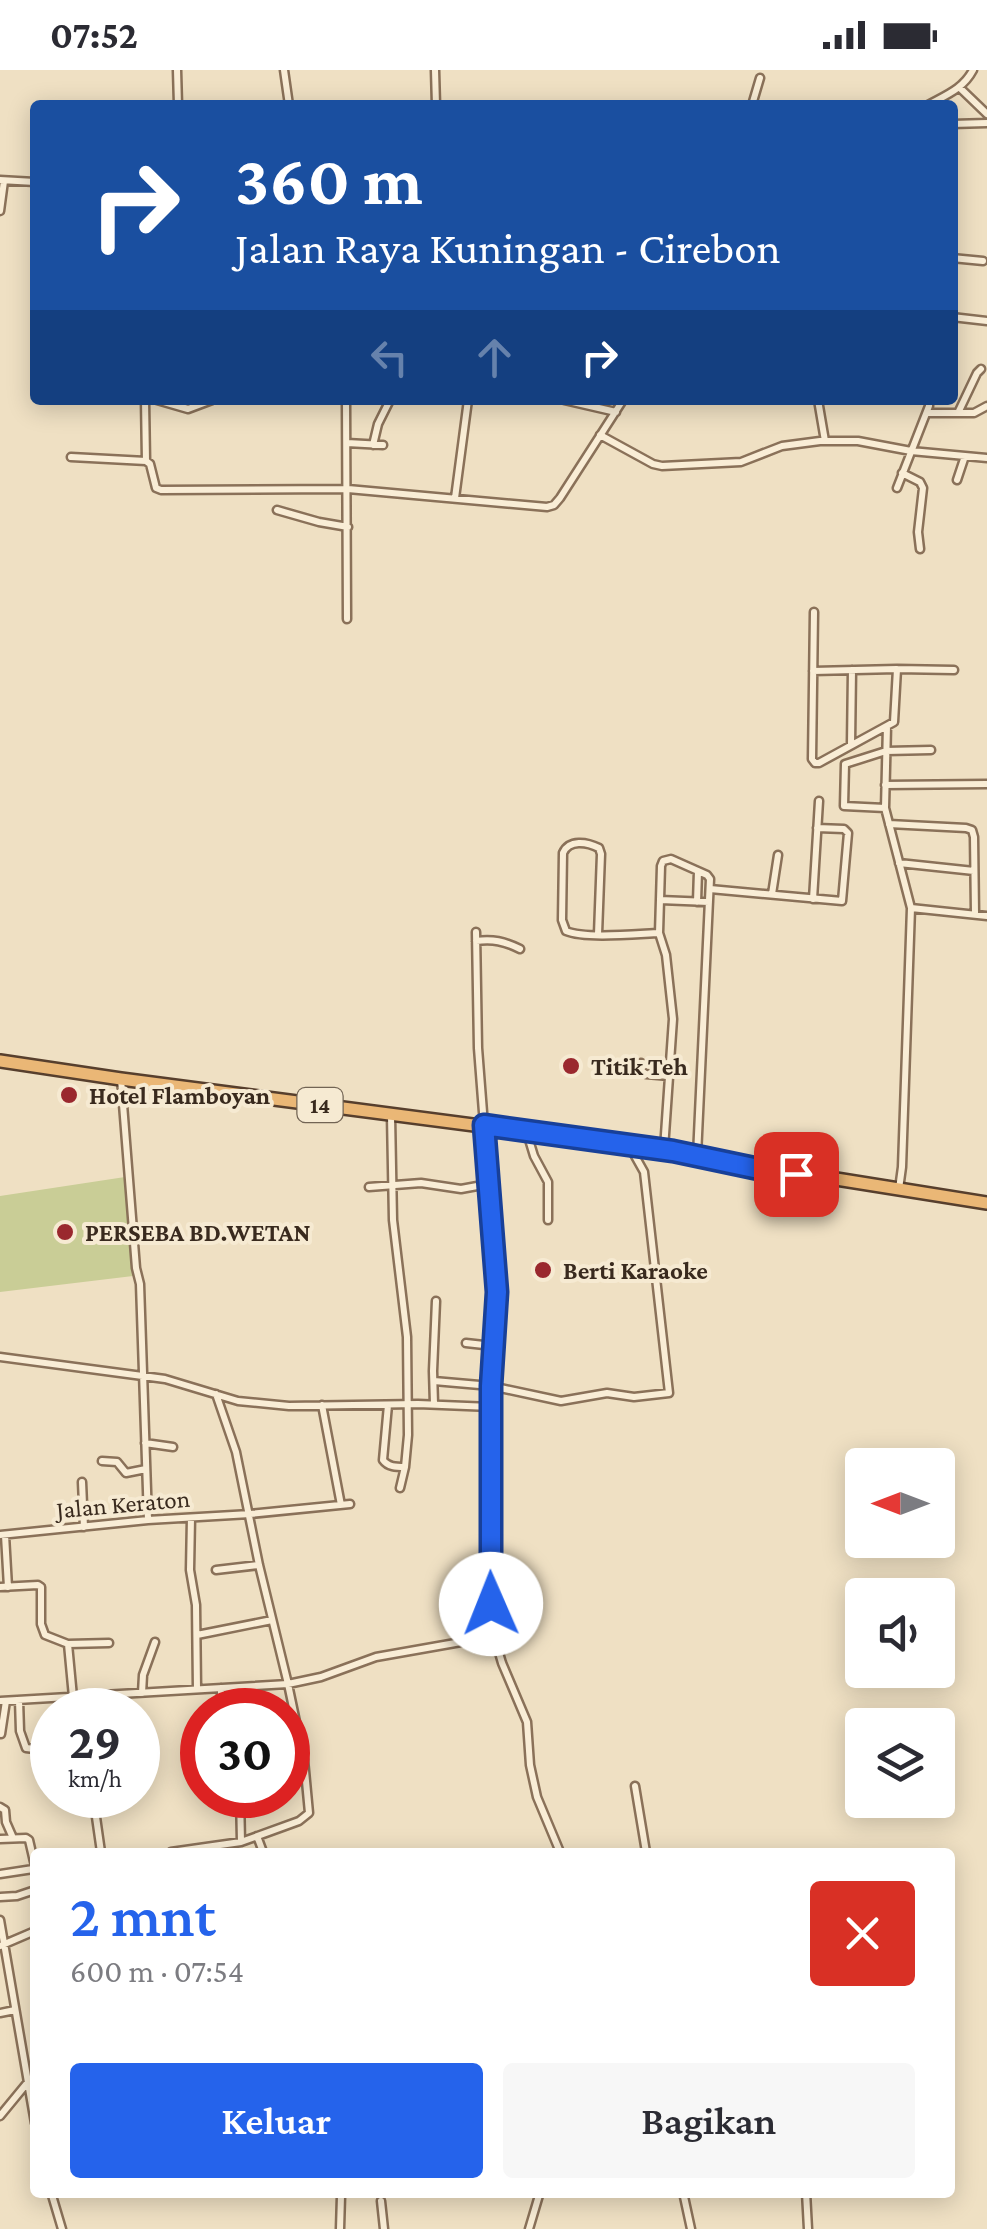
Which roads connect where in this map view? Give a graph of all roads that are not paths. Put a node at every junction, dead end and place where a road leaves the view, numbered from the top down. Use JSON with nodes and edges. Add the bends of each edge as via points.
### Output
{"nodes":[{"id":1,"x":177,"y":70,"type":"edge"},
{"id":2,"x":284,"y":70,"type":"edge"},
{"id":3,"x":435,"y":70,"type":"edge"},
{"id":4,"x":973,"y":70,"type":"edge"},
{"id":5,"x":760,"y":78,"type":"dead end"},
{"id":6,"x":960,"y":88,"type":"junction"},
{"id":7,"x":178,"y":100,"type":"edge"},
{"id":8,"x":288,"y":100,"type":"edge"},
{"id":9,"x":436,"y":100,"type":"edge"},
{"id":10,"x":753,"y":100,"type":"edge"},
{"id":11,"x":937,"y":100,"type":"edge"},
{"id":12,"x":987,"y":114,"type":"edge"},
{"id":13,"x":987,"y":123,"type":"edge"},
{"id":14,"x":958,"y":124,"type":"edge"},
{"id":15,"x":2,"y":181,"type":"edge"},
{"id":16,"x":30,"y":182,"type":"edge"},
{"id":17,"x":0,"y":211,"type":"edge"},
{"id":18,"x":958,"y":259,"type":"edge"},
{"id":19,"x":983,"y":261,"type":"dead end"},
{"id":20,"x":958,"y":318,"type":"edge"},
{"id":21,"x":987,"y":320,"type":"edge"},
{"id":22,"x":981,"y":369,"type":"dead end"},
{"id":23,"x":145,"y":405,"type":"edge"},
{"id":24,"x":175,"y":405,"type":"edge"},
{"id":25,"x":199,"y":405,"type":"edge"},
{"id":26,"x":346,"y":405,"type":"edge"},
{"id":27,"x":388,"y":405,"type":"edge"},
{"id":28,"x":467,"y":405,"type":"edge"},
{"id":29,"x":586,"y":405,"type":"edge"},
{"id":30,"x":620,"y":405,"type":"edge"},
{"id":31,"x":819,"y":405,"type":"edge"},
{"id":32,"x":928,"y":405,"type":"edge"},
{"id":33,"x":987,"y":406,"type":"edge"},
{"id":34,"x":616,"y":412,"type":"junction"},
{"id":35,"x":926,"y":413,"type":"junction"},
{"id":36,"x":958,"y":413,"type":"junction"},
{"id":37,"x":600,"y":435,"type":"junction"},
{"id":38,"x":824,"y":440,"type":"junction"},
{"id":39,"x":347,"y":444,"type":"junction"},
{"id":40,"x":373,"y":445,"type":"junction"},
{"id":41,"x":383,"y":445,"type":"dead end"},
{"id":42,"x":912,"y":450,"type":"junction"},
{"id":43,"x":70,"y":456,"type":"dead end"},
{"id":44,"x":965,"y":456,"type":"junction"},
{"id":45,"x":987,"y":458,"type":"edge"},
{"id":46,"x":146,"y":461,"type":"junction"},
{"id":47,"x":902,"y":473,"type":"junction"},
{"id":48,"x":957,"y":480,"type":"dead end"},
{"id":49,"x":896,"y":488,"type":"dead end"},
{"id":50,"x":348,"y":489,"type":"junction"},
{"id":51,"x":455,"y":498,"type":"junction"},
{"id":52,"x":277,"y":510,"type":"dead end"},
{"id":53,"x":348,"y":527,"type":"junction"},
{"id":54,"x":920,"y":549,"type":"dead end"},
{"id":55,"x":814,"y":612,"type":"dead end"},
{"id":56,"x":347,"y":618,"type":"dead end"},
{"id":57,"x":896,"y":669,"type":"junction"},
{"id":58,"x":852,"y":670,"type":"junction"},
{"id":59,"x":954,"y":670,"type":"dead end"},
{"id":60,"x":813,"y":671,"type":"junction"},
{"id":61,"x":887,"y":726,"type":"junction"},
{"id":62,"x":851,"y":744,"type":"junction"},
{"id":63,"x":931,"y":750,"type":"dead end"},
{"id":64,"x":886,"y":751,"type":"junction"},
{"id":65,"x":987,"y":784,"type":"edge"},
{"id":66,"x":886,"y":785,"type":"junction"},
{"id":67,"x":819,"y":801,"type":"dead end"},
{"id":68,"x":885,"y":808,"type":"junction"},
{"id":69,"x":889,"y":824,"type":"junction"},
{"id":70,"x":817,"y":828,"type":"junction"},
{"id":71,"x":778,"y":855,"type":"dead end"},
{"id":72,"x":899,"y":863,"type":"junction"},
{"id":73,"x":698,"y":871,"type":"junction"},
{"id":74,"x":974,"y":871,"type":"junction"},
{"id":75,"x":710,"y":890,"type":"junction"},
{"id":76,"x":772,"y":894,"type":"junction"},
{"id":77,"x":812,"y":899,"type":"junction"},
{"id":78,"x":660,"y":900,"type":"junction"},
{"id":79,"x":698,"y":902,"type":"junction"},
{"id":80,"x":709,"y":902,"type":"junction"},
{"id":81,"x":911,"y":908,"type":"junction"},
{"id":82,"x":975,"y":913,"type":"junction"},
{"id":83,"x":987,"y":916,"type":"edge"},
{"id":84,"x":659,"y":933,"type":"junction"},
{"id":85,"x":598,"y":934,"type":"junction"},
{"id":86,"x":520,"y":949,"type":"dead end"},
{"id":87,"x":0,"y":1061,"type":"edge"},
{"id":88,"x":642,"y":1063,"type":"dead end"},
{"id":89,"x":669,"y":1076,"type":"junction"},
{"id":90,"x":121,"y":1079,"type":"junction"},
{"id":91,"x":391,"y":1114,"type":"junction"},
{"id":92,"x":484,"y":1125,"type":"junction"},
{"id":93,"x":526,"y":1132,"type":"junction"},
{"id":94,"x":634,"y":1147,"type":"junction"},
{"id":95,"x":658,"y":1150,"type":"junction"},
{"id":96,"x":696,"y":1156,"type":"junction"},
{"id":97,"x":488,"y":1184,"type":"junction"},
{"id":98,"x":393,"y":1186,"type":"junction"},
{"id":99,"x":369,"y":1187,"type":"dead end"},
{"id":100,"x":899,"y":1189,"type":"junction"},
{"id":101,"x":987,"y":1203,"type":"edge"},
{"id":102,"x":548,"y":1220,"type":"dead end"},
{"id":103,"x":436,"y":1300,"type":"dead end"},
{"id":104,"x":466,"y":1343,"type":"dead end"},
{"id":105,"x":493,"y":1346,"type":"junction"},
{"id":106,"x":0,"y":1357,"type":"edge"},
{"id":107,"x":144,"y":1376,"type":"junction"},
{"id":108,"x":434,"y":1381,"type":"junction"},
{"id":109,"x":491,"y":1386,"type":"junction"},
{"id":110,"x":216,"y":1394,"type":"junction"},
{"id":111,"x":388,"y":1404,"type":"junction"},
{"id":112,"x":408,"y":1404,"type":"junction"},
{"id":113,"x":434,"y":1404,"type":"junction"},
{"id":114,"x":322,"y":1405,"type":"junction"},
{"id":115,"x":491,"y":1407,"type":"junction"},
{"id":116,"x":145,"y":1443,"type":"junction"},
{"id":117,"x":173,"y":1447,"type":"dead end"},
{"id":118,"x":102,"y":1461,"type":"dead end"},
{"id":119,"x":405,"y":1468,"type":"junction"},
{"id":120,"x":146,"y":1469,"type":"junction"},
{"id":121,"x":82,"y":1482,"type":"dead end"},
{"id":122,"x":400,"y":1488,"type":"dead end"},
{"id":123,"x":250,"y":1514,"type":"junction"},
{"id":124,"x":191,"y":1518,"type":"junction"},
{"id":125,"x":148,"y":1520,"type":"junction"},
{"id":126,"x":84,"y":1527,"type":"junction"},
{"id":127,"x":2,"y":1535,"type":"edge"},
{"id":128,"x":259,"y":1565,"type":"junction"},
{"id":129,"x":216,"y":1570,"type":"dead end"},
{"id":130,"x":4,"y":1587,"type":"edge"},
{"id":131,"x":272,"y":1620,"type":"junction"},
{"id":132,"x":197,"y":1635,"type":"junction"},
{"id":133,"x":495,"y":1636,"type":"junction"},
{"id":134,"x":155,"y":1642,"type":"dead end"},
{"id":135,"x":110,"y":1643,"type":"dead end"},
{"id":136,"x":68,"y":1644,"type":"junction"},
{"id":137,"x":288,"y":1684,"type":"junction"},
{"id":138,"x":72,"y":1688,"type":"edge"},
{"id":139,"x":142,"y":1688,"type":"edge"},
{"id":140,"x":198,"y":1688,"type":"edge"},
{"id":141,"x":221,"y":1688,"type":"edge"},
{"id":142,"x":30,"y":1699,"type":"edge"},
{"id":143,"x":19,"y":1700,"type":"junction"},
{"id":144,"x":3,"y":1701,"type":"edge"},
{"id":145,"x":1,"y":1734,"type":"edge"},
{"id":146,"x":30,"y":1748,"type":"edge"},
{"id":147,"x":634,"y":1786,"type":"dead end"},
{"id":148,"x":0,"y":1807,"type":"edge"},
{"id":149,"x":96,"y":1818,"type":"edge"},
{"id":150,"x":240,"y":1818,"type":"edge"},
{"id":151,"x":257,"y":1836,"type":"junction"},
{"id":152,"x":13,"y":1838,"type":"junction"},
{"id":153,"x":0,"y":1839,"type":"edge"},
{"id":154,"x":241,"y":1842,"type":"junction"},
{"id":155,"x":31,"y":1848,"type":"edge"},
{"id":156,"x":100,"y":1848,"type":"edge"},
{"id":157,"x":199,"y":1848,"type":"edge"},
{"id":158,"x":262,"y":1848,"type":"edge"},
{"id":159,"x":558,"y":1848,"type":"edge"},
{"id":160,"x":645,"y":1848,"type":"edge"},
{"id":161,"x":30,"y":1869,"type":"edge"},
{"id":162,"x":0,"y":1874,"type":"edge"},
{"id":163,"x":30,"y":1892,"type":"edge"},
{"id":164,"x":0,"y":1898,"type":"edge"},
{"id":165,"x":0,"y":1920,"type":"edge"},
{"id":166,"x":30,"y":1933,"type":"edge"},
{"id":167,"x":2,"y":1946,"type":"edge"},
{"id":168,"x":16,"y":2010,"type":"junction"},
{"id":169,"x":0,"y":2013,"type":"edge"},
{"id":170,"x":28,"y":2082,"type":"junction"},
{"id":171,"x":30,"y":2091,"type":"edge"},
{"id":172,"x":0,"y":2116,"type":"edge"},
{"id":173,"x":53,"y":2198,"type":"edge"},
{"id":174,"x":341,"y":2198,"type":"edge"},
{"id":175,"x":538,"y":2198,"type":"edge"},
{"id":176,"x":684,"y":2198,"type":"edge"},
{"id":177,"x":806,"y":2198,"type":"edge"},
{"id":178,"x":381,"y":2201,"type":"dead end"},
{"id":179,"x":62,"y":2229,"type":"edge"},
{"id":180,"x":340,"y":2229,"type":"edge"},
{"id":181,"x":384,"y":2229,"type":"edge"},
{"id":182,"x":528,"y":2229,"type":"edge"},
{"id":183,"x":691,"y":2229,"type":"edge"},
{"id":184,"x":808,"y":2229,"type":"edge"}],
"edges":[{"from":1,"to":7,"type":"street"},
{"from":2,"to":8,"type":"street"},
{"from":3,"to":9,"type":"street"},
{"from":4,"to":6,"type":"street"},
{"from":5,"to":10,"type":"street"},
{"from":6,"to":11,"type":"street"},
{"from":6,"to":12,"type":"street"},
{"from":13,"to":14,"type":"street"},
{"from":15,"to":16,"type":"street"},
{"from":15,"to":17,"type":"street"},
{"from":18,"to":19,"type":"street"},
{"from":20,"to":21,"type":"street"},
{"from":22,"to":36,"type":"street"},
{"from":23,"to":46,"type":"street"},
{"from":24,"to":25,"type":"street"},
{"from":26,"to":39,"type":"street"},
{"from":27,"to":40,"type":"street"},
{"from":28,"to":51,"type":"street"},
{"from":29,"to":34,"type":"street"},
{"from":30,"to":34,"type":"street"},
{"from":31,"to":38,"type":"street"},
{"from":32,"to":35,"type":"street"},
{"from":33,"to":36,"type":"street"},
{"from":34,"to":37,"type":"street"},
{"from":35,"to":36,"type":"street"},
{"from":35,"to":42,"type":"street"},
{"from":37,"to":38,"type":"street","via":[[662,466],[741,462]]},
{"from":37,"to":51,"type":"street","via":[[554,504]]},
{"from":38,"to":42,"type":"street"},
{"from":39,"to":40,"type":"street"},
{"from":39,"to":50,"type":"street"},
{"from":40,"to":41,"type":"street"},
{"from":42,"to":44,"type":"street"},
{"from":42,"to":47,"type":"street"},
{"from":43,"to":46,"type":"street"},
{"from":44,"to":45,"type":"street"},
{"from":44,"to":48,"type":"street"},
{"from":46,"to":50,"type":"street","via":[[161,490]]},
{"from":47,"to":49,"type":"street"},
{"from":47,"to":54,"type":"street","via":[[923,488]]},
{"from":50,"to":51,"type":"street"},
{"from":50,"to":53,"type":"street"},
{"from":52,"to":53,"type":"street"},
{"from":53,"to":56,"type":"street"},
{"from":55,"to":60,"type":"street"},
{"from":57,"to":58,"type":"street"},
{"from":57,"to":59,"type":"street"},
{"from":57,"to":61,"type":"street","via":[[895,719]]},
{"from":58,"to":60,"type":"street"},
{"from":58,"to":62,"type":"street"},
{"from":60,"to":62,"type":"street","via":[[812,759],[819,763]]},
{"from":61,"to":62,"type":"street"},
{"from":61,"to":64,"type":"street"},
{"from":63,"to":64,"type":"street"},
{"from":64,"to":66,"type":"street"},
{"from":64,"to":68,"type":"street","via":[[843,769],[844,806]]},
{"from":65,"to":66,"type":"street"},
{"from":66,"to":68,"type":"street"},
{"from":67,"to":70,"type":"street"},
{"from":68,"to":69,"type":"street"},
{"from":69,"to":72,"type":"street"},
{"from":69,"to":74,"type":"street","via":[[972,830]]},
{"from":70,"to":77,"type":"street"},
{"from":70,"to":77,"type":"street","via":[[848,833],[844,898]]},
{"from":71,"to":76,"type":"street"},
{"from":72,"to":74,"type":"street"},
{"from":72,"to":81,"type":"street"},
{"from":73,"to":75,"type":"street","via":[[707,875]]},
{"from":73,"to":78,"type":"street","via":[[663,861]]},
{"from":73,"to":79,"type":"street"},
{"from":74,"to":82,"type":"street"},
{"from":75,"to":76,"type":"street"},
{"from":75,"to":80,"type":"street"},
{"from":76,"to":77,"type":"street"},
{"from":78,"to":79,"type":"street"},
{"from":78,"to":84,"type":"street"},
{"from":79,"to":80,"type":"street"},
{"from":80,"to":96,"type":"street"},
{"from":81,"to":82,"type":"street"},
{"from":81,"to":100,"type":"street"},
{"from":82,"to":83,"type":"street"},
{"from":84,"to":85,"type":"street"},
{"from":84,"to":89,"type":"street","via":[[673,1019]]},
{"from":85,"to":85,"type":"street","via":[[568,933],[562,920],[563,853],[572,843],[593,845],[601,854]]},
{"from":86,"to":92,"type":"street","via":[[476,936]]},
{"from":87,"to":90,"type":"highway","number":"14"},
{"from":88,"to":89,"type":"street","via":[[646,1074]]},
{"from":89,"to":95,"type":"street"},
{"from":90,"to":91,"type":"highway","number":"14"},
{"from":90,"to":107,"type":"street"},
{"from":91,"to":92,"type":"highway","number":"14"},
{"from":91,"to":98,"type":"street"},
{"from":92,"to":93,"type":"highway","number":"14"},
{"from":92,"to":97,"type":"street"},
{"from":93,"to":94,"type":"highway","number":"14"},
{"from":93,"to":102,"type":"street","via":[[548,1182]]},
{"from":94,"to":95,"type":"highway","number":"14"},
{"from":94,"to":109,"type":"street","via":[[644,1172],[669,1393],[560,1401]]},
{"from":95,"to":96,"type":"highway","number":"14"},
{"from":96,"to":100,"type":"highway","number":"14"},
{"from":97,"to":98,"type":"street"},
{"from":97,"to":105,"type":"street","via":[[497,1292]]},
{"from":98,"to":99,"type":"street"},
{"from":98,"to":112,"type":"street"},
{"from":100,"to":101,"type":"highway","number":"14"},
{"from":103,"to":108,"type":"street"},
{"from":104,"to":105,"type":"street"},
{"from":105,"to":109,"type":"street"},
{"from":106,"to":107,"type":"street"},
{"from":107,"to":110,"type":"street"},
{"from":107,"to":116,"type":"street"},
{"from":108,"to":109,"type":"street"},
{"from":108,"to":113,"type":"street"},
{"from":109,"to":115,"type":"street"},
{"from":110,"to":114,"type":"street"},
{"from":110,"to":123,"type":"street"},
{"from":111,"to":112,"type":"street"},
{"from":111,"to":114,"type":"street"},
{"from":111,"to":119,"type":"street","via":[[384,1460]]},
{"from":112,"to":113,"type":"street"},
{"from":112,"to":119,"type":"street"},
{"from":113,"to":115,"type":"street"},
{"from":114,"to":123,"type":"street","name":"Jalan Keraton","via":[[346,1504]]},
{"from":115,"to":133,"type":"street"},
{"from":116,"to":117,"type":"street"},
{"from":116,"to":120,"type":"street"},
{"from":118,"to":120,"type":"street","via":[[117,1462],[126,1472]]},
{"from":119,"to":122,"type":"street"},
{"from":120,"to":125,"type":"street"},
{"from":121,"to":126,"type":"street"},
{"from":123,"to":124,"type":"street","name":"Jalan Keraton"},
{"from":123,"to":128,"type":"street"},
{"from":124,"to":125,"type":"street","name":"Jalan Keraton"},
{"from":124,"to":132,"type":"street"},
{"from":125,"to":126,"type":"street","name":"Jalan Keraton"},
{"from":126,"to":127,"type":"street","name":"Jalan Keraton"},
{"from":127,"to":130,"type":"street"},
{"from":128,"to":129,"type":"street"},
{"from":128,"to":131,"type":"street"},
{"from":130,"to":136,"type":"street","via":[[41,1586],[43,1634]]},
{"from":131,"to":132,"type":"street"},
{"from":131,"to":137,"type":"street"},
{"from":132,"to":140,"type":"street"},
{"from":133,"to":137,"type":"street","via":[[376,1657]]},
{"from":133,"to":159,"type":"street","via":[[527,1722],[537,1796]]},
{"from":134,"to":139,"type":"street"},
{"from":135,"to":136,"type":"street"},
{"from":136,"to":138,"type":"street"},
{"from":137,"to":141,"type":"street"},
{"from":137,"to":151,"type":"street","via":[[308,1813]]},
{"from":142,"to":143,"type":"street"},
{"from":143,"to":144,"type":"street"},
{"from":143,"to":146,"type":"street","via":[[20,1731]]},
{"from":144,"to":145,"type":"street"},
{"from":147,"to":160,"type":"street"},
{"from":148,"to":152,"type":"street"},
{"from":149,"to":156,"type":"street"},
{"from":150,"to":154,"type":"street"},
{"from":151,"to":154,"type":"street"},
{"from":151,"to":158,"type":"street"},
{"from":152,"to":153,"type":"street"},
{"from":152,"to":155,"type":"street","via":[[29,1840]]},
{"from":154,"to":157,"type":"street"},
{"from":161,"to":162,"type":"street"},
{"from":163,"to":164,"type":"street"},
{"from":165,"to":167,"type":"street"},
{"from":166,"to":167,"type":"street"},
{"from":167,"to":168,"type":"street"},
{"from":168,"to":169,"type":"street"},
{"from":168,"to":170,"type":"street"},
{"from":170,"to":171,"type":"street"},
{"from":170,"to":172,"type":"street"},
{"from":173,"to":179,"type":"street"},
{"from":174,"to":180,"type":"street"},
{"from":175,"to":182,"type":"street"},
{"from":176,"to":183,"type":"street"},
{"from":177,"to":184,"type":"street"},
{"from":178,"to":181,"type":"street"}]}
